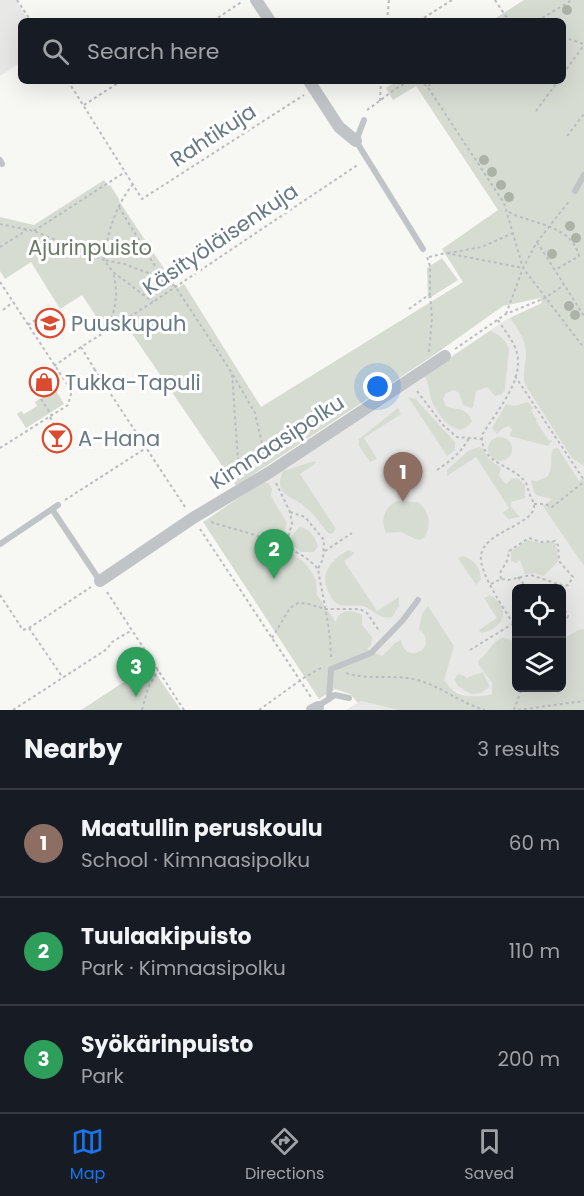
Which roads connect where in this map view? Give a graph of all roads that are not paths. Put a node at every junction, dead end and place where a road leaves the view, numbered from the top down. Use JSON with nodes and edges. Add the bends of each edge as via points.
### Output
{"nodes":[{"id":1,"x":256,"y":0,"type":"edge"},
{"id":2,"x":268,"y":18,"type":"edge"},
{"id":3,"x":311,"y":84,"type":"edge"},
{"id":4,"x":364,"y":120,"type":"road end"},
{"id":5,"x":356,"y":141,"type":"junction"},
{"id":6,"x":584,"y":175,"type":"edge"},
{"id":7,"x":575,"y":191,"type":"road end"},
{"id":8,"x":423,"y":249,"type":"road end"},
{"id":9,"x":445,"y":356,"type":"road end"},
{"id":10,"x":0,"y":544,"type":"edge"},
{"id":11,"x":100,"y":581,"type":"joint"},
{"id":12,"x":418,"y":600,"type":"dead end"},
{"id":13,"x":349,"y":698,"type":"dead end"},
{"id":14,"x":329,"y":699,"type":"junction"},
{"id":15,"x":315,"y":708,"type":"edge"}],
"edges":[{"from":1,"to":2,"type":"street"},
{"from":3,"to":5,"type":"street","via":[[339,128]]},
{"from":4,"to":5,"type":"lane"},
{"from":5,"to":8,"type":"lane"},
{"from":6,"to":7,"type":"lane"},
{"from":9,"to":11,"type":"street","name":"Kimnaasipolku"},
{"from":10,"to":11,"type":"lane","via":[[55,507]]},
{"from":12,"to":14,"type":"lane","via":[[371,653],[331,669]]},
{"from":13,"to":14,"type":"lane","via":[[335,695]]},
{"from":14,"to":15,"type":"lane"}]}
